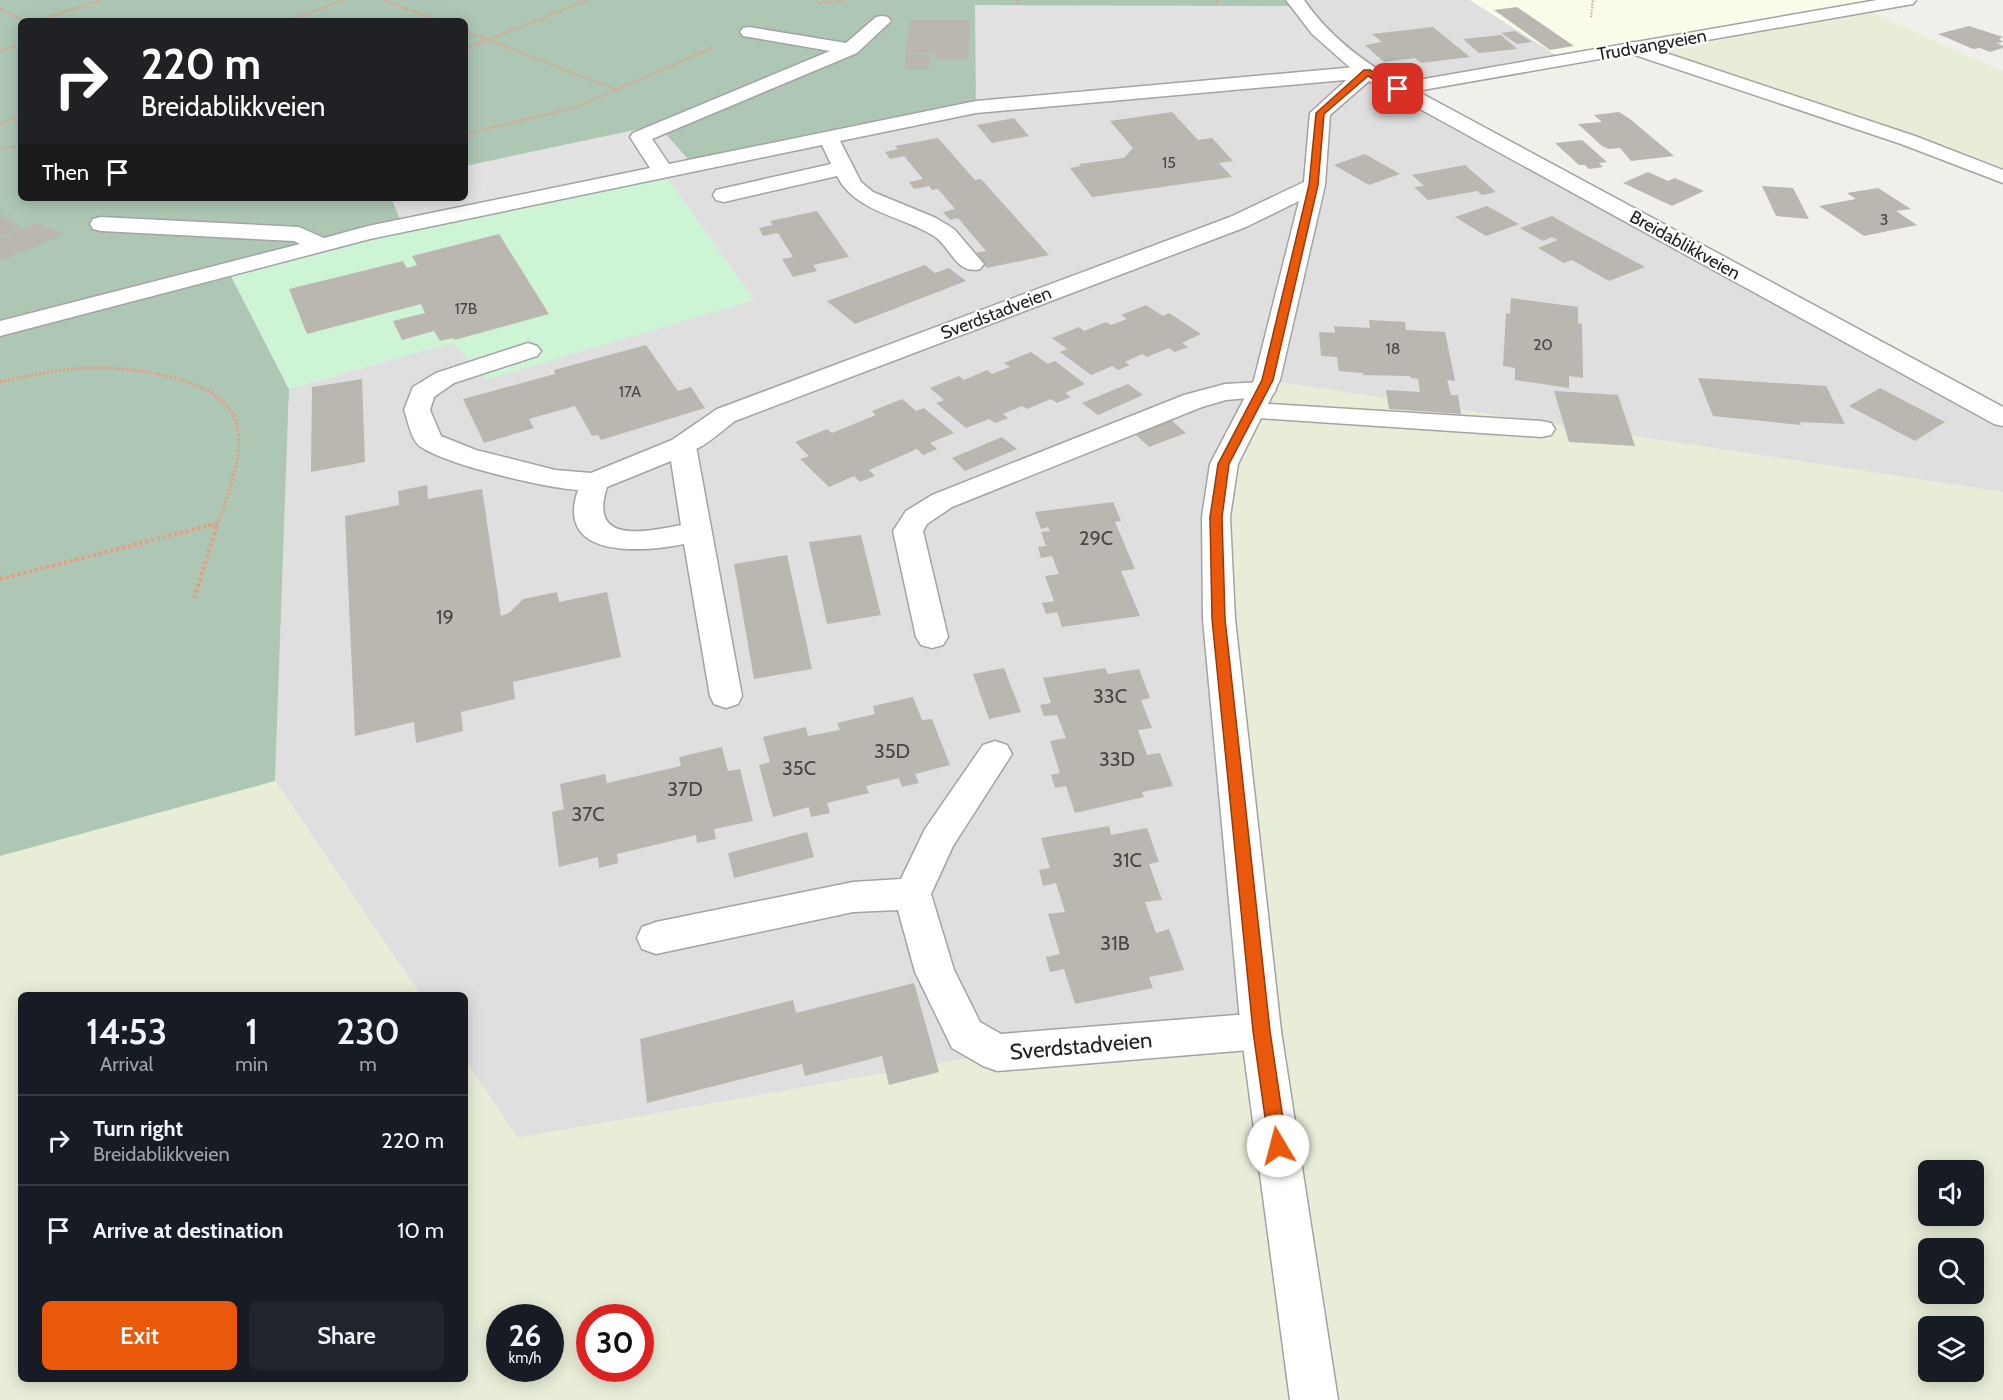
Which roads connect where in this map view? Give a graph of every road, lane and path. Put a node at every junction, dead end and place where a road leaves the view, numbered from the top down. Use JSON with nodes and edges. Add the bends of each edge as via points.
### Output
{"nodes":[{"id":1,"x":101,"y":0,"type":"edge"},
{"id":2,"x":345,"y":0,"type":"edge"},
{"id":3,"x":384,"y":0,"type":"edge"},
{"id":4,"x":588,"y":0,"type":"edge"},
{"id":5,"x":1017,"y":0,"type":"edge"},
{"id":6,"x":1217,"y":0,"type":"edge"},
{"id":7,"x":1294,"y":0,"type":"edge"},
{"id":8,"x":1907,"y":0,"type":"edge"},
{"id":9,"x":1019,"y":5,"type":"dead end"},
{"id":10,"x":1218,"y":6,"type":"dead end"},
{"id":11,"x":0,"y":9,"type":"edge"},
{"id":12,"x":19,"y":18,"type":"edge"},
{"id":13,"x":45,"y":18,"type":"edge"},
{"id":14,"x":294,"y":18,"type":"edge"},
{"id":15,"x":430,"y":18,"type":"edge"},
{"id":16,"x":882,"y":21,"type":"dead end"},
{"id":17,"x":468,"y":32,"type":"edge"},
{"id":18,"x":749,"y":32,"type":"joint"},
{"id":19,"x":487,"y":40,"type":"junction"},
{"id":20,"x":18,"y":46,"type":"edge"},
{"id":21,"x":468,"y":48,"type":"edge"},
{"id":22,"x":1633,"y":48,"type":"junction"},
{"id":23,"x":850,"y":49,"type":"junction"},
{"id":24,"x":0,"y":51,"type":"edge"},
{"id":25,"x":1367,"y":72,"type":"junction"},
{"id":26,"x":616,"y":89,"type":"junction"},
{"id":27,"x":1398,"y":89,"type":"junction"},
{"id":28,"x":18,"y":117,"type":"edge"},
{"id":29,"x":0,"y":124,"type":"edge"},
{"id":30,"x":468,"y":133,"type":"edge"},
{"id":31,"x":828,"y":137,"type":"junction"},
{"id":32,"x":18,"y":146,"type":"edge"},
{"id":33,"x":0,"y":148,"type":"edge"},
{"id":34,"x":844,"y":168,"type":"junction"},
{"id":35,"x":663,"y":172,"type":"junction"},
{"id":36,"x":2003,"y":177,"type":"edge"},
{"id":37,"x":1314,"y":185,"type":"junction"},
{"id":38,"x":724,"y":195,"type":"dead end"},
{"id":39,"x":101,"y":224,"type":"dead end"},
{"id":40,"x":321,"y":245,"type":"junction"},
{"id":41,"x":972,"y":264,"type":"dead end"},
{"id":42,"x":0,"y":329,"type":"edge"},
{"id":43,"x":528,"y":351,"type":"dead end"},
{"id":44,"x":0,"y":382,"type":"edge"},
{"id":45,"x":1258,"y":401,"type":"junction"},
{"id":46,"x":2003,"y":418,"type":"edge"},
{"id":47,"x":1541,"y":429,"type":"dead end"},
{"id":48,"x":682,"y":446,"type":"junction"},
{"id":49,"x":594,"y":482,"type":"junction"},
{"id":50,"x":218,"y":523,"type":"junction"},
{"id":51,"x":697,"y":532,"type":"junction"},
{"id":52,"x":0,"y":579,"type":"edge"},
{"id":53,"x":194,"y":598,"type":"dead end"},
{"id":54,"x":932,"y":637,"type":"dead end"},
{"id":55,"x":726,"y":696,"type":"dead end"},
{"id":56,"x":995,"y":754,"type":"dead end"},
{"id":57,"x":912,"y":894,"type":"junction"},
{"id":58,"x":656,"y":938,"type":"dead end"},
{"id":59,"x":1261,"y":1031,"type":"junction"},
{"id":60,"x":1314,"y":1400,"type":"edge"}],
"edges":[{"from":1,"to":13,"type":"path"},
{"from":2,"to":14,"type":"path"},
{"from":3,"to":15,"type":"path"},
{"from":4,"to":19,"type":"path"},
{"from":5,"to":9,"type":"path"},
{"from":6,"to":10,"type":"path"},
{"from":7,"to":25,"type":"street","via":[[1335,48]]},
{"from":8,"to":22,"type":"street","name":"Trudvangveien"},
{"from":11,"to":12,"type":"path"},
{"from":16,"to":23,"type":"street"},
{"from":17,"to":19,"type":"path"},
{"from":18,"to":23,"type":"street"},
{"from":18,"to":26,"type":"path"},
{"from":19,"to":21,"type":"path"},
{"from":19,"to":26,"type":"path"},
{"from":20,"to":24,"type":"path"},
{"from":22,"to":27,"type":"street","name":"Trudvangveien"},
{"from":22,"to":36,"type":"street","via":[[1908,140]]},
{"from":23,"to":35,"type":"street","via":[[640,137]]},
{"from":25,"to":27,"type":"street","name":"Breidablikkveien"},
{"from":25,"to":31,"type":"street","via":[[976,107]]},
{"from":25,"to":37,"type":"street","via":[[1320,113]]},
{"from":26,"to":30,"type":"path","via":[[577,106]]},
{"from":27,"to":46,"type":"street","name":"Breidablikkveien"},
{"from":28,"to":29,"type":"path"},
{"from":31,"to":34,"type":"street"},
{"from":31,"to":35,"type":"street"},
{"from":32,"to":33,"type":"path"},
{"from":34,"to":38,"type":"street"},
{"from":34,"to":41,"type":"street","via":[[852,185],[865,197],[946,234]]},
{"from":35,"to":40,"type":"street"},
{"from":37,"to":45,"type":"street","via":[[1267,380]]},
{"from":37,"to":48,"type":"street","name":"Sverdstadveien","via":[[1238,222],[726,415]]},
{"from":39,"to":40,"type":"street","via":[[299,234]]},
{"from":40,"to":42,"type":"street"},
{"from":43,"to":49,"type":"street","via":[[445,378],[422,393],[417,410],[429,441],[466,456],[544,476]]},
{"from":44,"to":50,"type":"path","via":[[105,366],[169,376],[220,398],[234,413],[238,432],[232,478]]},
{"from":45,"to":47,"type":"street"},
{"from":45,"to":54,"type":"street","via":[[1225,393],[1193,401],[942,501],[916,518],[908,531]]},
{"from":45,"to":59,"type":"street","via":[[1224,464],[1216,517],[1219,619]]},
{"from":48,"to":49,"type":"street","name":"Sverdstadveien"},
{"from":48,"to":51,"type":"street"},
{"from":49,"to":51,"type":"street","via":[[587,507],[591,525],[605,537],[629,542]]},
{"from":50,"to":52,"type":"path"},
{"from":50,"to":53,"type":"path"},
{"from":51,"to":55,"type":"street"},
{"from":56,"to":57,"type":"street","via":[[938,839]]},
{"from":57,"to":58,"type":"street","via":[[853,897]]},
{"from":57,"to":59,"type":"street","name":"Sverdstadveien","via":[[935,972],[966,1035],[997,1053]]},
{"from":59,"to":60,"type":"street"}]}
